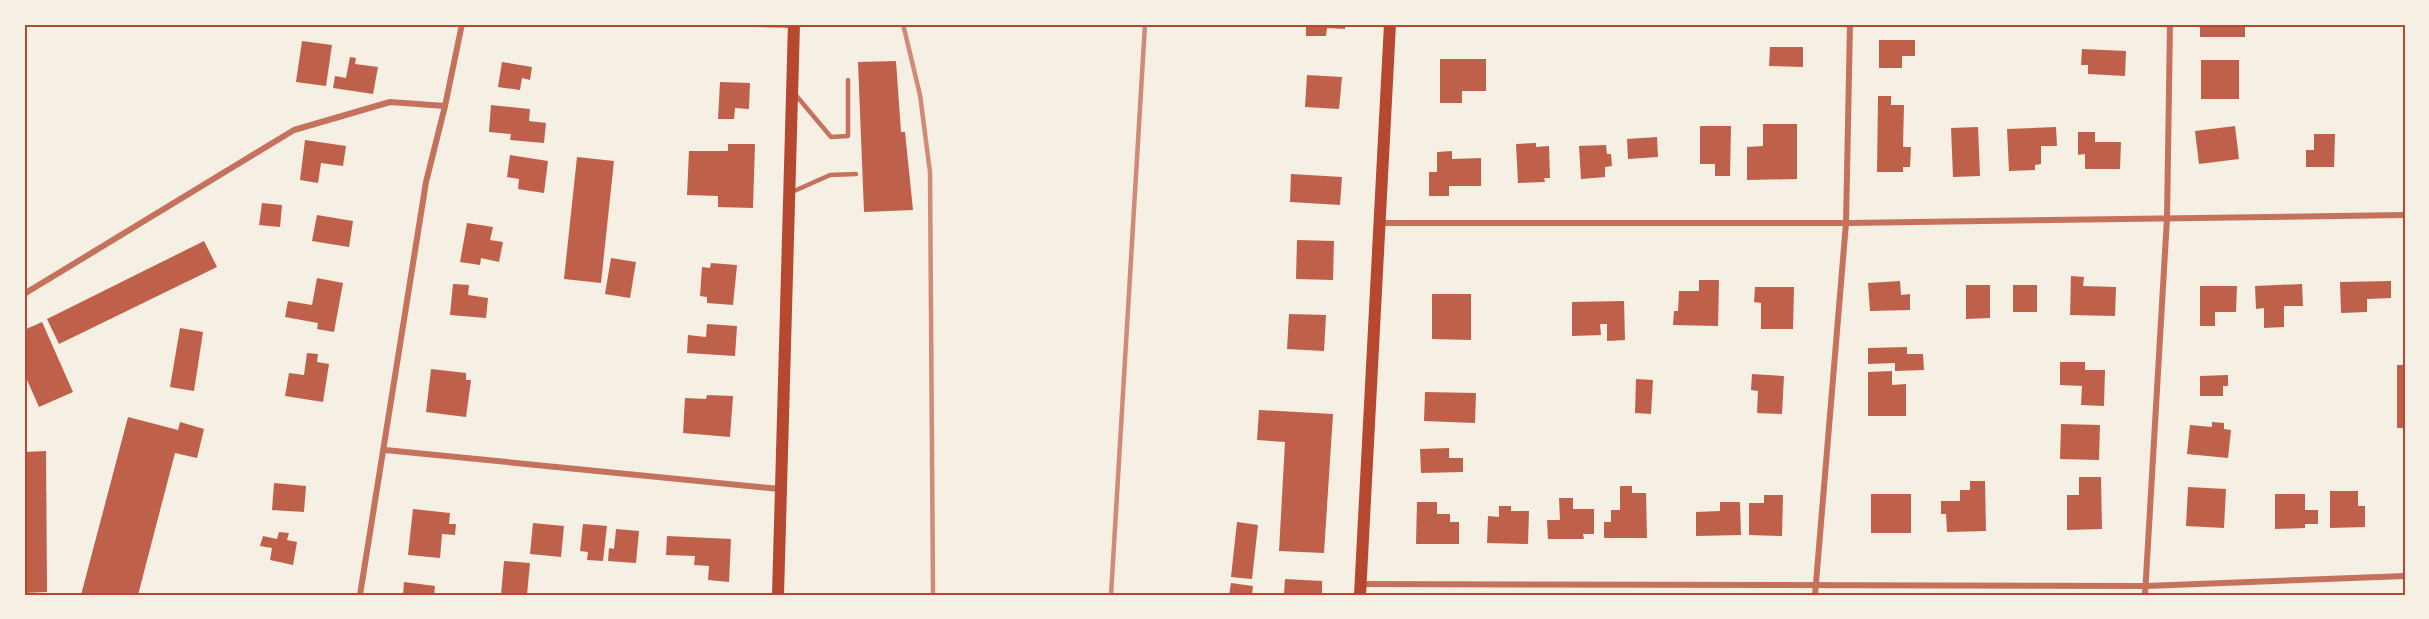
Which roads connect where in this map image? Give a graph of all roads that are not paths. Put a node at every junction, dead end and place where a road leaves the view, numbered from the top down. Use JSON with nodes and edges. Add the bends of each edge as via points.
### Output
{"nodes":[{"id":1,"x":462,"y":24,"type":"edge"},
{"id":2,"x":754,"y":24,"type":"edge"},
{"id":3,"x":1390,"y":24,"type":"edge"},
{"id":4,"x":1850,"y":24,"type":"edge"},
{"id":5,"x":2170,"y":24,"type":"edge"},
{"id":6,"x":794,"y":25,"type":"edge"},
{"id":7,"x":848,"y":80,"type":"dead end"},
{"id":8,"x":792,"y":91,"type":"junction"},
{"id":9,"x":445,"y":106,"type":"junction"},
{"id":10,"x":856,"y":174,"type":"dead end"},
{"id":11,"x":789,"y":193,"type":"junction"},
{"id":12,"x":2405,"y":215,"type":"edge"},
{"id":13,"x":2167,"y":218,"type":"junction"},
{"id":14,"x":1846,"y":222,"type":"junction"},
{"id":15,"x":1380,"y":224,"type":"junction"},
{"id":16,"x":24,"y":294,"type":"edge"},
{"id":17,"x":385,"y":450,"type":"junction"},
{"id":18,"x":781,"y":489,"type":"junction"},
{"id":19,"x":2405,"y":576,"type":"edge"},
{"id":20,"x":1815,"y":584,"type":"junction"},
{"id":21,"x":2146,"y":586,"type":"junction"},
{"id":22,"x":1360,"y":589,"type":"edge"},
{"id":23,"x":360,"y":595,"type":"edge"},
{"id":24,"x":778,"y":595,"type":"edge"},
{"id":25,"x":1815,"y":595,"type":"edge"},
{"id":26,"x":2145,"y":595,"type":"edge"}],
"edges":[{"from":1,"to":9,"type":"street"},
{"from":2,"to":6,"type":"street"},
{"from":3,"to":15,"type":"main road"},
{"from":4,"to":14,"type":"street"},
{"from":5,"to":13,"type":"street"},
{"from":6,"to":8,"type":"main road"},
{"from":7,"to":8,"type":"lane","via":[[848,136],[831,136]]},
{"from":8,"to":11,"type":"main road"},
{"from":9,"to":16,"type":"street","via":[[390,102],[294,130]]},
{"from":9,"to":17,"type":"street","via":[[426,182]]},
{"from":10,"to":11,"type":"lane","via":[[830,175]]},
{"from":11,"to":18,"type":"main road"},
{"from":12,"to":13,"type":"street"},
{"from":13,"to":14,"type":"street"},
{"from":13,"to":21,"type":"street"},
{"from":14,"to":15,"type":"street"},
{"from":14,"to":20,"type":"street"},
{"from":15,"to":22,"type":"main road"},
{"from":17,"to":18,"type":"street"},
{"from":17,"to":23,"type":"street"},
{"from":18,"to":24,"type":"main road"},
{"from":19,"to":21,"type":"street"},
{"from":20,"to":21,"type":"street"},
{"from":20,"to":22,"type":"street"},
{"from":20,"to":25,"type":"street"},
{"from":21,"to":26,"type":"street"}]}
